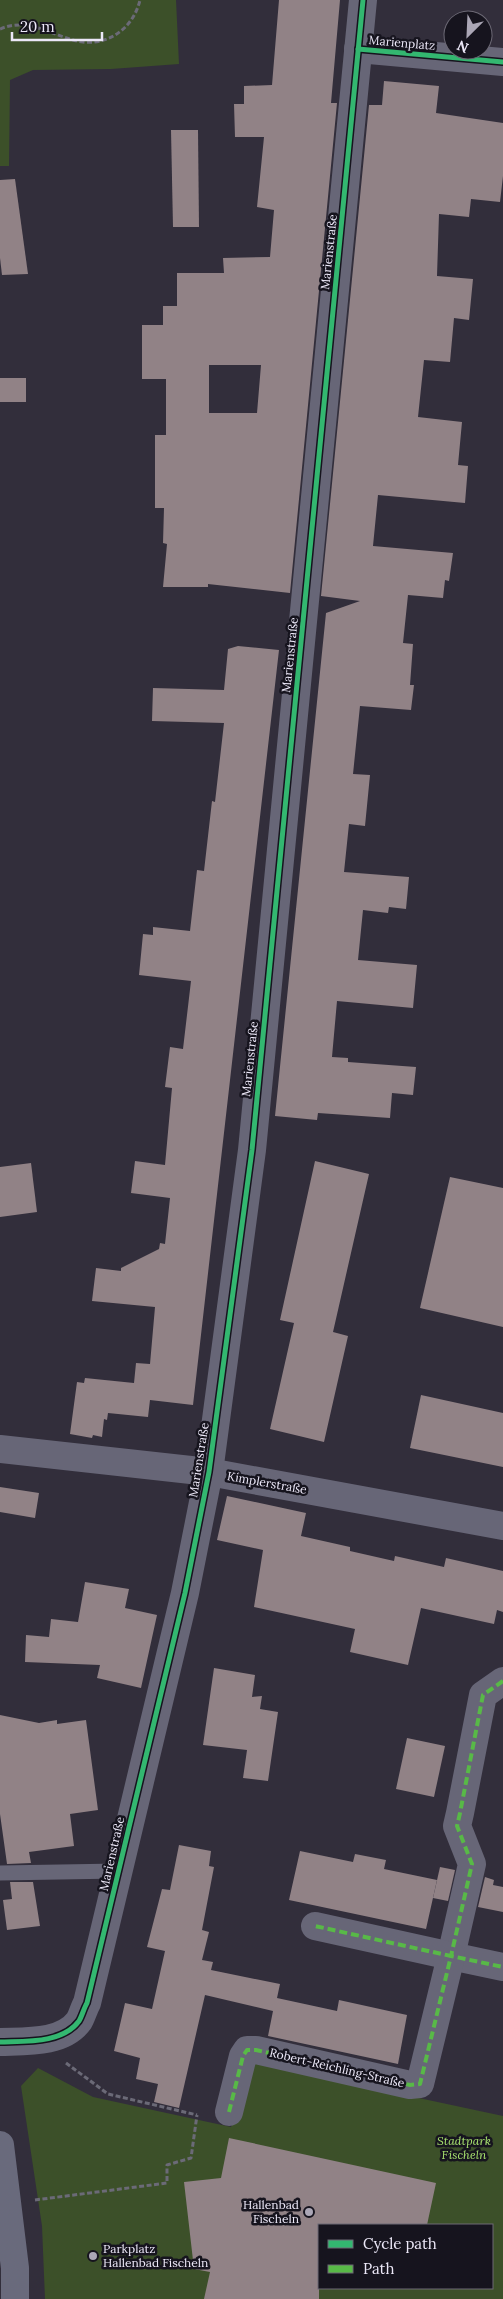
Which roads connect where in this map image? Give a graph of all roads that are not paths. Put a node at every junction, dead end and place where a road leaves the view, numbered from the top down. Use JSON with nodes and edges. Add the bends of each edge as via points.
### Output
{"nodes":[{"id":1,"x":363,"y":0,"type":"edge"},
{"id":2,"x":358,"y":49,"type":"junction"},
{"id":3,"x":503,"y":62,"type":"edge"},
{"id":4,"x":0,"y":1449,"type":"edge"},
{"id":5,"x":209,"y":1472,"type":"junction"},
{"id":6,"x":503,"y":1526,"type":"edge"},
{"id":7,"x":503,"y":1681,"type":"edge"},
{"id":8,"x":119,"y":1871,"type":"junction"},
{"id":9,"x":0,"y":1873,"type":"edge"},
{"id":10,"x":315,"y":1926,"type":"dead end"},
{"id":11,"x":451,"y":1956,"type":"junction"},
{"id":12,"x":503,"y":1967,"type":"edge"},
{"id":13,"x":0,"y":2042,"type":"edge"},
{"id":14,"x":229,"y":2112,"type":"road end"},
{"id":15,"x":0,"y":2145,"type":"edge"},
{"id":16,"x":15,"y":2299,"type":"edge"}],
"edges":[{"from":1,"to":2,"type":"street","name":"Marienstraße"},
{"from":2,"to":3,"type":"street","name":"Marienplatz"},
{"from":2,"to":5,"type":"street","name":"Marienstraße","via":[[252,1150]]},
{"from":4,"to":5,"type":"street","name":"Kimplerstraße"},
{"from":5,"to":6,"type":"street","name":"Kimplerstraße"},
{"from":5,"to":8,"type":"street","name":"Marienstraße","via":[[185,1593]]},
{"from":7,"to":11,"type":"street","name":"Robert-Reichling-Straße","via":[[483,1695],[460,1813],[458,1826],[472,1864]]},
{"from":8,"to":9,"type":"lane"},
{"from":8,"to":13,"type":"street","name":"Marienstraße","via":[[87,2003],[78,2021],[65,2033],[35,2040]]},
{"from":10,"to":11,"type":"street"},
{"from":11,"to":12,"type":"street"},
{"from":11,"to":14,"type":"street","name":"Robert-Reichling-Straße","via":[[420,2084],[410,2085],[247,2050],[242,2056]]},
{"from":15,"to":16,"type":"main road","via":[[15,2268]]}]}
